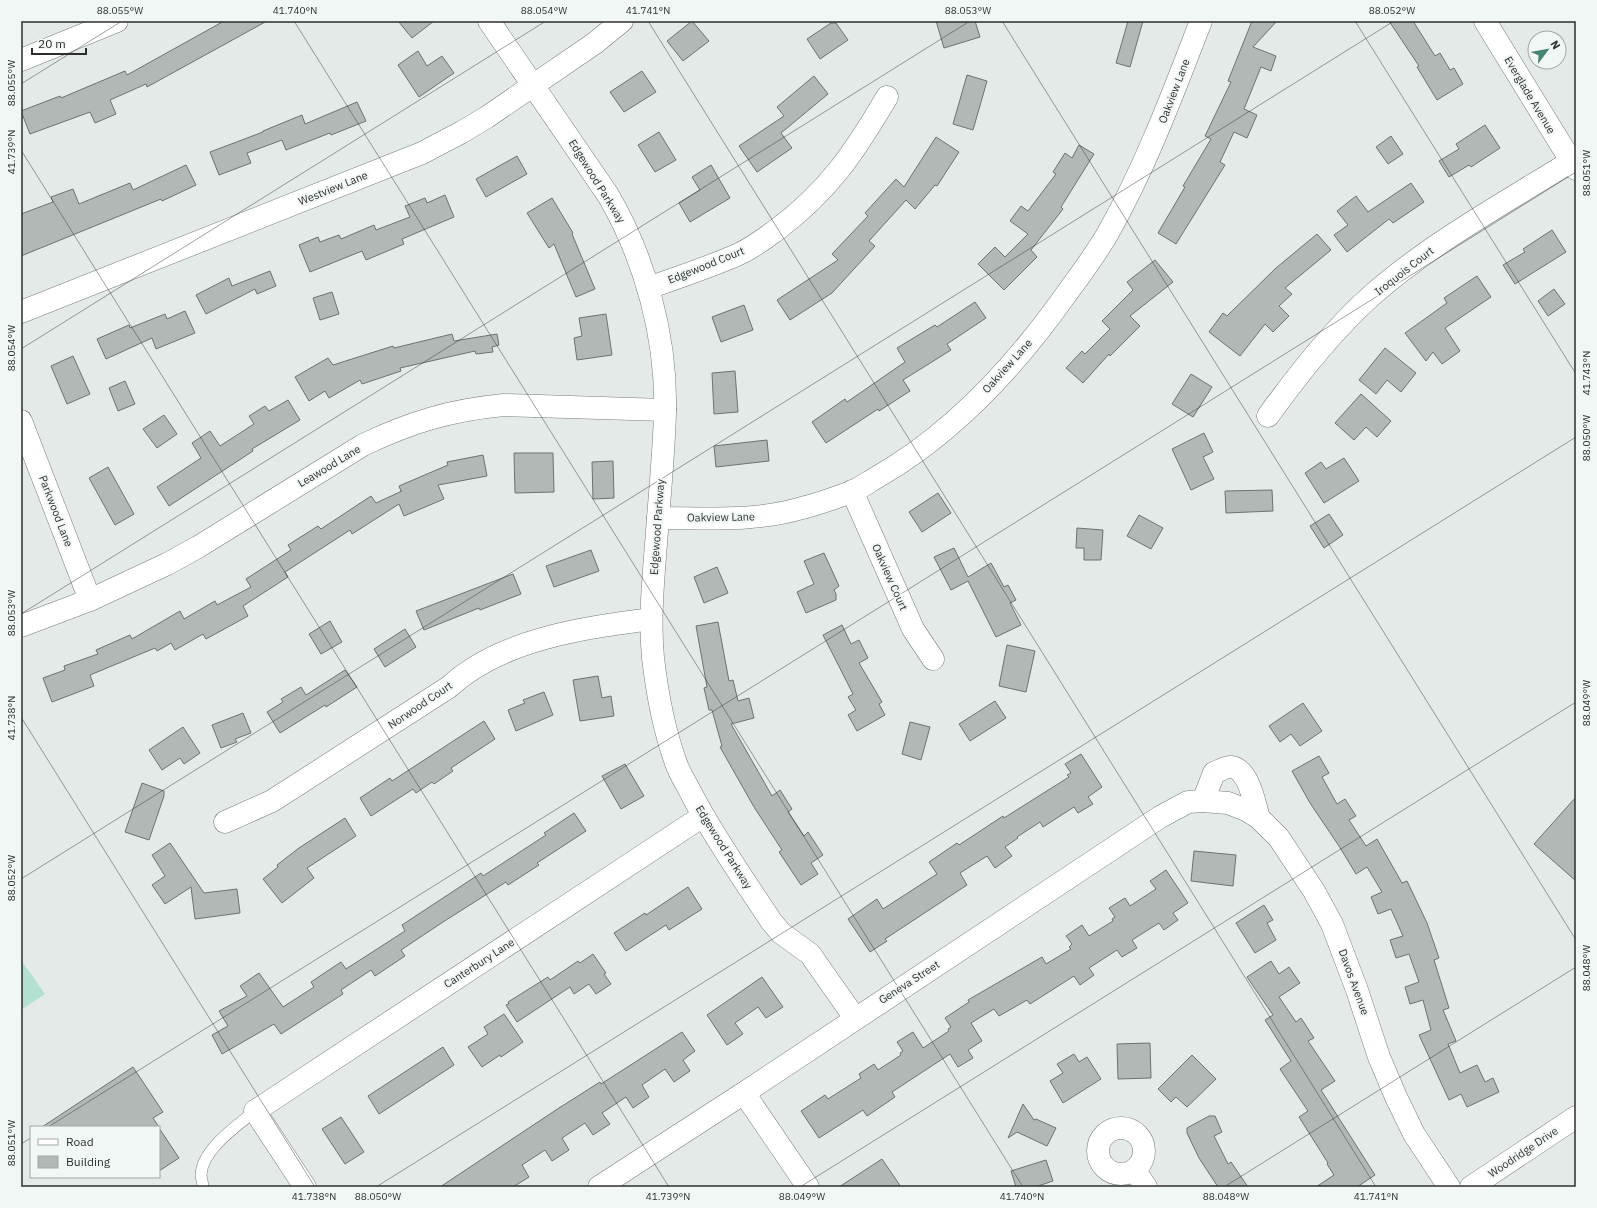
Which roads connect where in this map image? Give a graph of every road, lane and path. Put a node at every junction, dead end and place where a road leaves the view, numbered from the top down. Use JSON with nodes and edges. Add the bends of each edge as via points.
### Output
{"nodes":[{"id":1,"x":117,"y":21,"type":"edge"},
{"id":2,"x":489,"y":21,"type":"edge"},
{"id":3,"x":622,"y":21,"type":"edge"},
{"id":4,"x":1201,"y":21,"type":"edge"},
{"id":5,"x":1485,"y":21,"type":"edge"},
{"id":6,"x":21,"y":60,"type":"edge"},
{"id":7,"x":533,"y":85,"type":"junction"},
{"id":8,"x":887,"y":97,"type":"dead end"},
{"id":9,"x":1573,"y":166,"type":"edge"},
{"id":10,"x":648,"y":288,"type":"junction"},
{"id":11,"x":21,"y":312,"type":"edge"},
{"id":12,"x":665,"y":410,"type":"junction"},
{"id":13,"x":1268,"y":416,"type":"dead end"},
{"id":14,"x":21,"y":421,"type":"edge"},
{"id":15,"x":852,"y":491,"type":"junction"},
{"id":16,"x":658,"y":518,"type":"junction"},
{"id":17,"x":90,"y":600,"type":"junction"},
{"id":18,"x":651,"y":619,"type":"junction"},
{"id":19,"x":21,"y":626,"type":"edge"},
{"id":20,"x":933,"y":659,"type":"dead end"},
{"id":21,"x":1203,"y":801,"type":"junction"},
{"id":22,"x":1228,"y":803,"type":"joint"},
{"id":23,"x":703,"y":816,"type":"junction"},
{"id":24,"x":1259,"y":818,"type":"junction"},
{"id":25,"x":226,"y":822,"type":"dead end"},
{"id":26,"x":854,"y":1018,"type":"junction"},
{"id":27,"x":744,"y":1093,"type":"junction"},
{"id":28,"x":255,"y":1111,"type":"junction"},
{"id":29,"x":1576,"y":1117,"type":"edge"},
{"id":30,"x":203,"y":1187,"type":"edge"},
{"id":31,"x":304,"y":1187,"type":"edge"},
{"id":32,"x":599,"y":1187,"type":"edge"},
{"id":33,"x":808,"y":1187,"type":"edge"},
{"id":34,"x":1449,"y":1187,"type":"edge"},
{"id":35,"x":1471,"y":1187,"type":"edge"}],
"edges":[{"from":1,"to":6,"type":"street"},
{"from":2,"to":7,"type":"street","name":"Edgewood Parkway"},
{"from":3,"to":7,"type":"street","name":"Westview Lane","via":[[595,43]]},
{"from":4,"to":15,"type":"street","name":"Oakview Lane","via":[[1163,120],[1136,181],[1107,234],[1053,312],[1001,374],[952,423],[920,450]]},
{"from":5,"to":9,"type":"street","name":"Everglade Avenue"},
{"from":7,"to":10,"type":"street","name":"Edgewood Parkway","via":[[593,171],[620,215]]},
{"from":7,"to":11,"type":"street","name":"Westview Lane","via":[[487,117],[422,153]]},
{"from":8,"to":10,"type":"street","name":"Edgewood Court","via":[[848,160],[814,199],[793,218],[740,253]]},
{"from":9,"to":13,"type":"street","name":"Iroquois Court","via":[[1425,254],[1376,292],[1317,352]]},
{"from":10,"to":12,"type":"street","name":"Edgewood Parkway","via":[[662,353]]},
{"from":12,"to":16,"type":"street","name":"Edgewood Parkway"},
{"from":12,"to":17,"type":"street","name":"Leawood Lane","via":[[504,405],[451,412],[420,420],[363,445],[198,547]]},
{"from":14,"to":17,"type":"street","name":"Parkwood Lane"},
{"from":15,"to":16,"type":"street","name":"Oakview Lane","via":[[800,509],[764,517]]},
{"from":15,"to":20,"type":"street","name":"Oakview Court","via":[[913,629]]},
{"from":16,"to":18,"type":"street","name":"Edgewood Parkway"},
{"from":17,"to":19,"type":"street","name":"Leawood Lane"},
{"from":18,"to":23,"type":"street","name":"Edgewood Parkway","via":[[653,658],[664,721],[676,764]]},
{"from":18,"to":25,"type":"street","name":"Norwood Court","via":[[564,633],[497,656],[464,673],[449,687],[272,801]]},
{"from":21,"to":22,"type":"street","name":"Geneva Street"},
{"from":21,"to":24,"type":"street","via":[[1214,773],[1232,767],[1240,771],[1248,782]]},
{"from":21,"to":26,"type":"street","name":"Geneva Street","via":[[1188,802],[1160,816]]},
{"from":22,"to":24,"type":"street","name":"Davos Avenue"},
{"from":23,"to":26,"type":"street","name":"Edgewood Parkway","via":[[771,921],[781,933],[810,954]]},
{"from":23,"to":28,"type":"street","name":"Canterbury Lane"},
{"from":24,"to":34,"type":"street","name":"Davos Avenue","via":[[1279,838],[1332,924],[1379,1057],[1396,1097],[1414,1134]]},
{"from":26,"to":27,"type":"street","name":"Geneva Street"},
{"from":27,"to":32,"type":"street","name":"Geneva Street"},
{"from":27,"to":33,"type":"street"},
{"from":28,"to":30,"type":"lane","via":[[215,1146],[205,1160],[201,1174]]},
{"from":28,"to":31,"type":"street"},
{"from":29,"to":35,"type":"street","name":"Woodridge Drive"}]}
